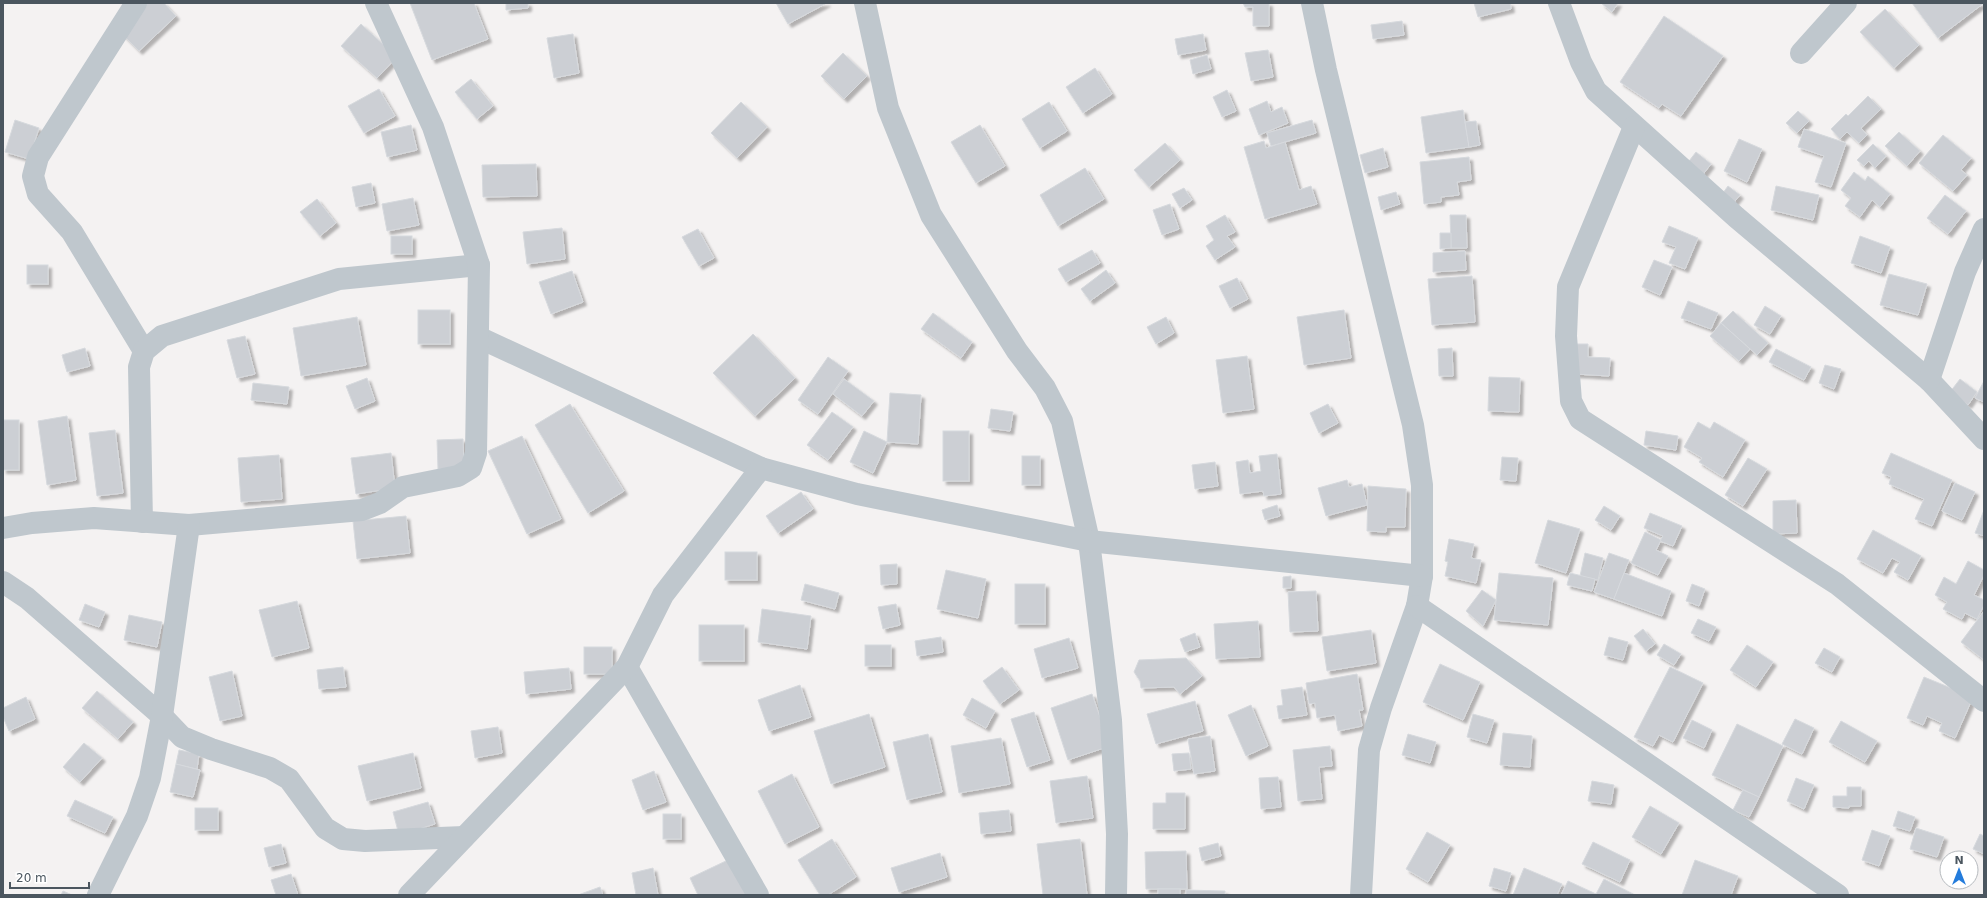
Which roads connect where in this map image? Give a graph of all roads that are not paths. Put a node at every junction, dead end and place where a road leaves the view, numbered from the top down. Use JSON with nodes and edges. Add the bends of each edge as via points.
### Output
{"nodes":[{"id":1,"x":136,"y":3,"type":"edge"},
{"id":2,"x":376,"y":3,"type":"edge"},
{"id":3,"x":865,"y":3,"type":"edge"},
{"id":4,"x":1312,"y":3,"type":"edge"},
{"id":5,"x":1559,"y":3,"type":"edge"},
{"id":6,"x":1846,"y":3,"type":"edge"},
{"id":7,"x":1801,"y":53,"type":"dead end"},
{"id":8,"x":1634,"y":127,"type":"junction"},
{"id":9,"x":1984,"y":229,"type":"edge"},
{"id":10,"x":479,"y":265,"type":"junction"},
{"id":11,"x":478,"y":337,"type":"junction"},
{"id":12,"x":144,"y":351,"type":"junction"},
{"id":13,"x":1929,"y":380,"type":"junction"},
{"id":14,"x":1984,"y":439,"type":"edge"},
{"id":15,"x":762,"y":468,"type":"junction"},
{"id":16,"x":142,"y":522,"type":"junction"},
{"id":17,"x":189,"y":525,"type":"junction"},
{"id":18,"x":3,"y":528,"type":"edge"},
{"id":19,"x":1089,"y":541,"type":"junction"},
{"id":20,"x":1422,"y":576,"type":"junction"},
{"id":21,"x":3,"y":582,"type":"edge"},
{"id":22,"x":1417,"y":606,"type":"junction"},
{"id":23,"x":627,"y":667,"type":"junction"},
{"id":24,"x":1984,"y":701,"type":"edge"},
{"id":25,"x":162,"y":716,"type":"junction"},
{"id":26,"x":464,"y":837,"type":"junction"},
{"id":27,"x":98,"y":895,"type":"edge"},
{"id":28,"x":409,"y":895,"type":"edge"},
{"id":29,"x":758,"y":895,"type":"edge"},
{"id":30,"x":1116,"y":895,"type":"edge"},
{"id":31,"x":1360,"y":895,"type":"edge"},
{"id":32,"x":1838,"y":895,"type":"edge"}],
"edges":[{"from":1,"to":12,"type":"street","via":[[38,158],[33,176],[38,194],[72,232]]},
{"from":2,"to":10,"type":"street","via":[[433,127]]},
{"from":3,"to":19,"type":"street","via":[[888,108],[931,215],[1017,351],[1045,388],[1062,421]]},
{"from":4,"to":20,"type":"street","via":[[1413,425],[1422,485]]},
{"from":5,"to":8,"type":"street","via":[[1581,62],[1596,91]]},
{"from":6,"to":7,"type":"street"},
{"from":8,"to":13,"type":"street"},
{"from":8,"to":24,"type":"street","via":[[1568,287],[1566,336],[1571,401],[1580,419],[1837,584]]},
{"from":9,"to":13,"type":"street","via":[[1965,272]]},
{"from":10,"to":11,"type":"street"},
{"from":10,"to":12,"type":"street","via":[[339,279],[162,336]]},
{"from":11,"to":15,"type":"street"},
{"from":11,"to":17,"type":"street","via":[[476,453],[471,468],[458,476],[402,487],[380,503],[362,510]]},
{"from":12,"to":16,"type":"street","via":[[139,367]]},
{"from":13,"to":14,"type":"street"},
{"from":15,"to":19,"type":"street","via":[[917,508]]},
{"from":15,"to":23,"type":"street","via":[[663,595]]},
{"from":16,"to":17,"type":"street"},
{"from":16,"to":18,"type":"street","via":[[94,518]]},
{"from":17,"to":25,"type":"street"},
{"from":19,"to":20,"type":"street"},
{"from":19,"to":30,"type":"street","via":[[1111,720],[1117,834]]},
{"from":20,"to":22,"type":"street"},
{"from":21,"to":25,"type":"street","via":[[27,598]]},
{"from":22,"to":31,"type":"street","via":[[1369,750]]},
{"from":22,"to":32,"type":"street"},
{"from":23,"to":26,"type":"street"},
{"from":23,"to":29,"type":"street"},
{"from":25,"to":26,"type":"street","via":[[182,737],[270,768],[289,779],[325,828],[343,838],[365,841]]},
{"from":25,"to":27,"type":"street","via":[[150,778],[137,816]]},
{"from":26,"to":28,"type":"street"}]}
